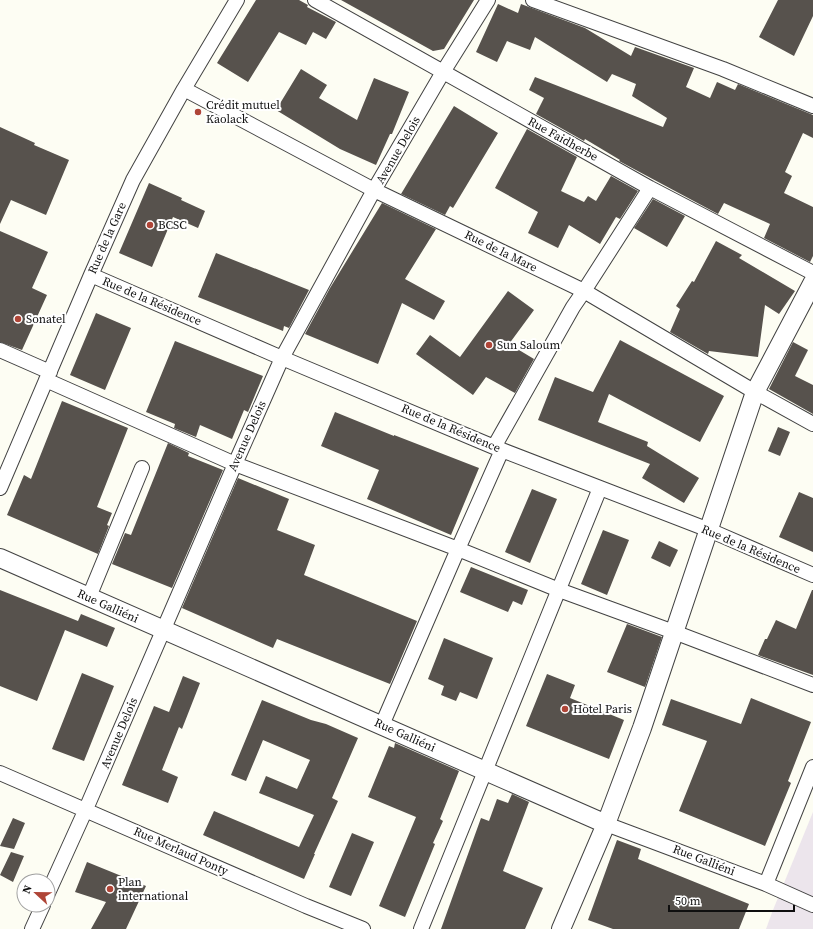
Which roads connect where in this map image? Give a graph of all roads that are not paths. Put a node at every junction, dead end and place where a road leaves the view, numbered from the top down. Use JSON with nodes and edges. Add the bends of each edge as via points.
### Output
{"nodes":[{"id":1,"x":237,"y":0,"type":"edge"},
{"id":2,"x":315,"y":0,"type":"edge"},
{"id":3,"x":488,"y":0,"type":"edge"},
{"id":4,"x":533,"y":0,"type":"edge"},
{"id":5,"x":443,"y":72,"type":"junction"},
{"id":6,"x":184,"y":88,"type":"junction"},
{"id":7,"x":813,"y":106,"type":"edge"},
{"id":8,"x":650,"y":188,"type":"junction"},
{"id":9,"x":374,"y":190,"type":"junction"},
{"id":10,"x":813,"y":273,"type":"edge"},
{"id":11,"x":91,"y":275,"type":"junction"},
{"id":12,"x":813,"y":282,"type":"edge"},
{"id":13,"x":584,"y":291,"type":"junction"},
{"id":14,"x":0,"y":350,"type":"edge"},
{"id":15,"x":282,"y":358,"type":"junction"},
{"id":16,"x":48,"y":376,"type":"junction"},
{"id":17,"x":755,"y":392,"type":"junction"},
{"id":18,"x":813,"y":424,"type":"edge"},
{"id":19,"x":498,"y":448,"type":"junction"},
{"id":20,"x":235,"y":464,"type":"junction"},
{"id":21,"x":142,"y":468,"type":"dead end"},
{"id":22,"x":0,"y":488,"type":"edge"},
{"id":23,"x":600,"y":488,"type":"junction"},
{"id":24,"x":709,"y":530,"type":"junction"},
{"id":25,"x":458,"y":549,"type":"junction"},
{"id":26,"x":0,"y":558,"type":"edge"},
{"id":27,"x":813,"y":575,"type":"edge"},
{"id":28,"x":559,"y":590,"type":"junction"},
{"id":29,"x":89,"y":597,"type":"junction"},
{"id":30,"x":163,"y":630,"type":"junction"},
{"id":31,"x":674,"y":632,"type":"junction"},
{"id":32,"x":813,"y":685,"type":"edge"},
{"id":33,"x":382,"y":725,"type":"junction"},
{"id":34,"x":813,"y":767,"type":"edge"},
{"id":35,"x":485,"y":771,"type":"junction"},
{"id":36,"x":0,"y":773,"type":"edge"},
{"id":37,"x":86,"y":810,"type":"junction"},
{"id":38,"x":606,"y":824,"type":"junction"},
{"id":39,"x":56,"y":876,"type":"edge"},
{"id":40,"x":766,"y":884,"type":"junction"},
{"id":41,"x":813,"y":905,"type":"edge"},
{"id":42,"x":39,"y":913,"type":"edge"},
{"id":43,"x":32,"y":929,"type":"edge"},
{"id":44,"x":363,"y":929,"type":"edge"},
{"id":45,"x":421,"y":929,"type":"edge"},
{"id":46,"x":561,"y":929,"type":"edge"}],
"edges":[{"from":1,"to":6,"type":"street","name":"Rue de la Gare"},
{"from":2,"to":5,"type":"street","name":"Rue Faidherbe"},
{"from":3,"to":5,"type":"street","name":"Avenue Delois"},
{"from":4,"to":7,"type":"street","via":[[723,69]]},
{"from":5,"to":8,"type":"street","name":"Rue Faidherbe"},
{"from":5,"to":9,"type":"street","name":"Avenue Delois"},
{"from":6,"to":9,"type":"street","name":"Rue de la Mare"},
{"from":6,"to":11,"type":"street","name":"Rue de la Gare","via":[[133,180]]},
{"from":8,"to":10,"type":"street","name":"Rue Faidherbe"},
{"from":8,"to":13,"type":"street"},
{"from":9,"to":13,"type":"street","name":"Rue de la Mare"},
{"from":9,"to":15,"type":"street","name":"Avenue Delois"},
{"from":11,"to":15,"type":"street","name":"Rue de la Résidence"},
{"from":11,"to":16,"type":"street","name":"Rue de la Gare"},
{"from":12,"to":17,"type":"street"},
{"from":13,"to":17,"type":"street","name":"Rue de la Mare"},
{"from":13,"to":19,"type":"street","via":[[573,306]]},
{"from":14,"to":16,"type":"street"},
{"from":15,"to":19,"type":"street","name":"Rue de la Résidence"},
{"from":15,"to":20,"type":"street","name":"Avenue Delois"},
{"from":16,"to":20,"type":"street"},
{"from":16,"to":22,"type":"street","name":"Rue de la Gare"},
{"from":17,"to":18,"type":"street","name":"Rue de la Mare"},
{"from":17,"to":24,"type":"street"},
{"from":19,"to":23,"type":"street","name":"Rue de la Résidence"},
{"from":19,"to":25,"type":"street"},
{"from":20,"to":25,"type":"street"},
{"from":20,"to":30,"type":"street","name":"Avenue Delois"},
{"from":21,"to":29,"type":"street"},
{"from":23,"to":24,"type":"street","name":"Rue de la Résidence"},
{"from":23,"to":28,"type":"street"},
{"from":24,"to":27,"type":"street","name":"Rue de la Résidence"},
{"from":24,"to":31,"type":"street"},
{"from":25,"to":28,"type":"street"},
{"from":25,"to":33,"type":"street"},
{"from":26,"to":29,"type":"street","name":"Rue Galliéni"},
{"from":28,"to":31,"type":"street"},
{"from":28,"to":35,"type":"street"},
{"from":29,"to":30,"type":"street","name":"Rue Galliéni"},
{"from":30,"to":33,"type":"street","name":"Rue Galliéni"},
{"from":30,"to":37,"type":"street","name":"Avenue Delois"},
{"from":31,"to":32,"type":"street"},
{"from":31,"to":38,"type":"street"},
{"from":33,"to":35,"type":"street","name":"Rue Galliéni"},
{"from":34,"to":40,"type":"street"},
{"from":35,"to":38,"type":"street","name":"Rue Galliéni"},
{"from":35,"to":45,"type":"street"},
{"from":36,"to":37,"type":"street","name":"Rue Merlaud Ponty"},
{"from":37,"to":39,"type":"street","name":"Avenue Delois"},
{"from":37,"to":44,"type":"street","name":"Rue Merlaud Ponty"},
{"from":38,"to":40,"type":"street","name":"Rue Galliéni"},
{"from":38,"to":46,"type":"street"},
{"from":40,"to":41,"type":"street","name":"Rue Galliéni"},
{"from":42,"to":43,"type":"street"}]}
